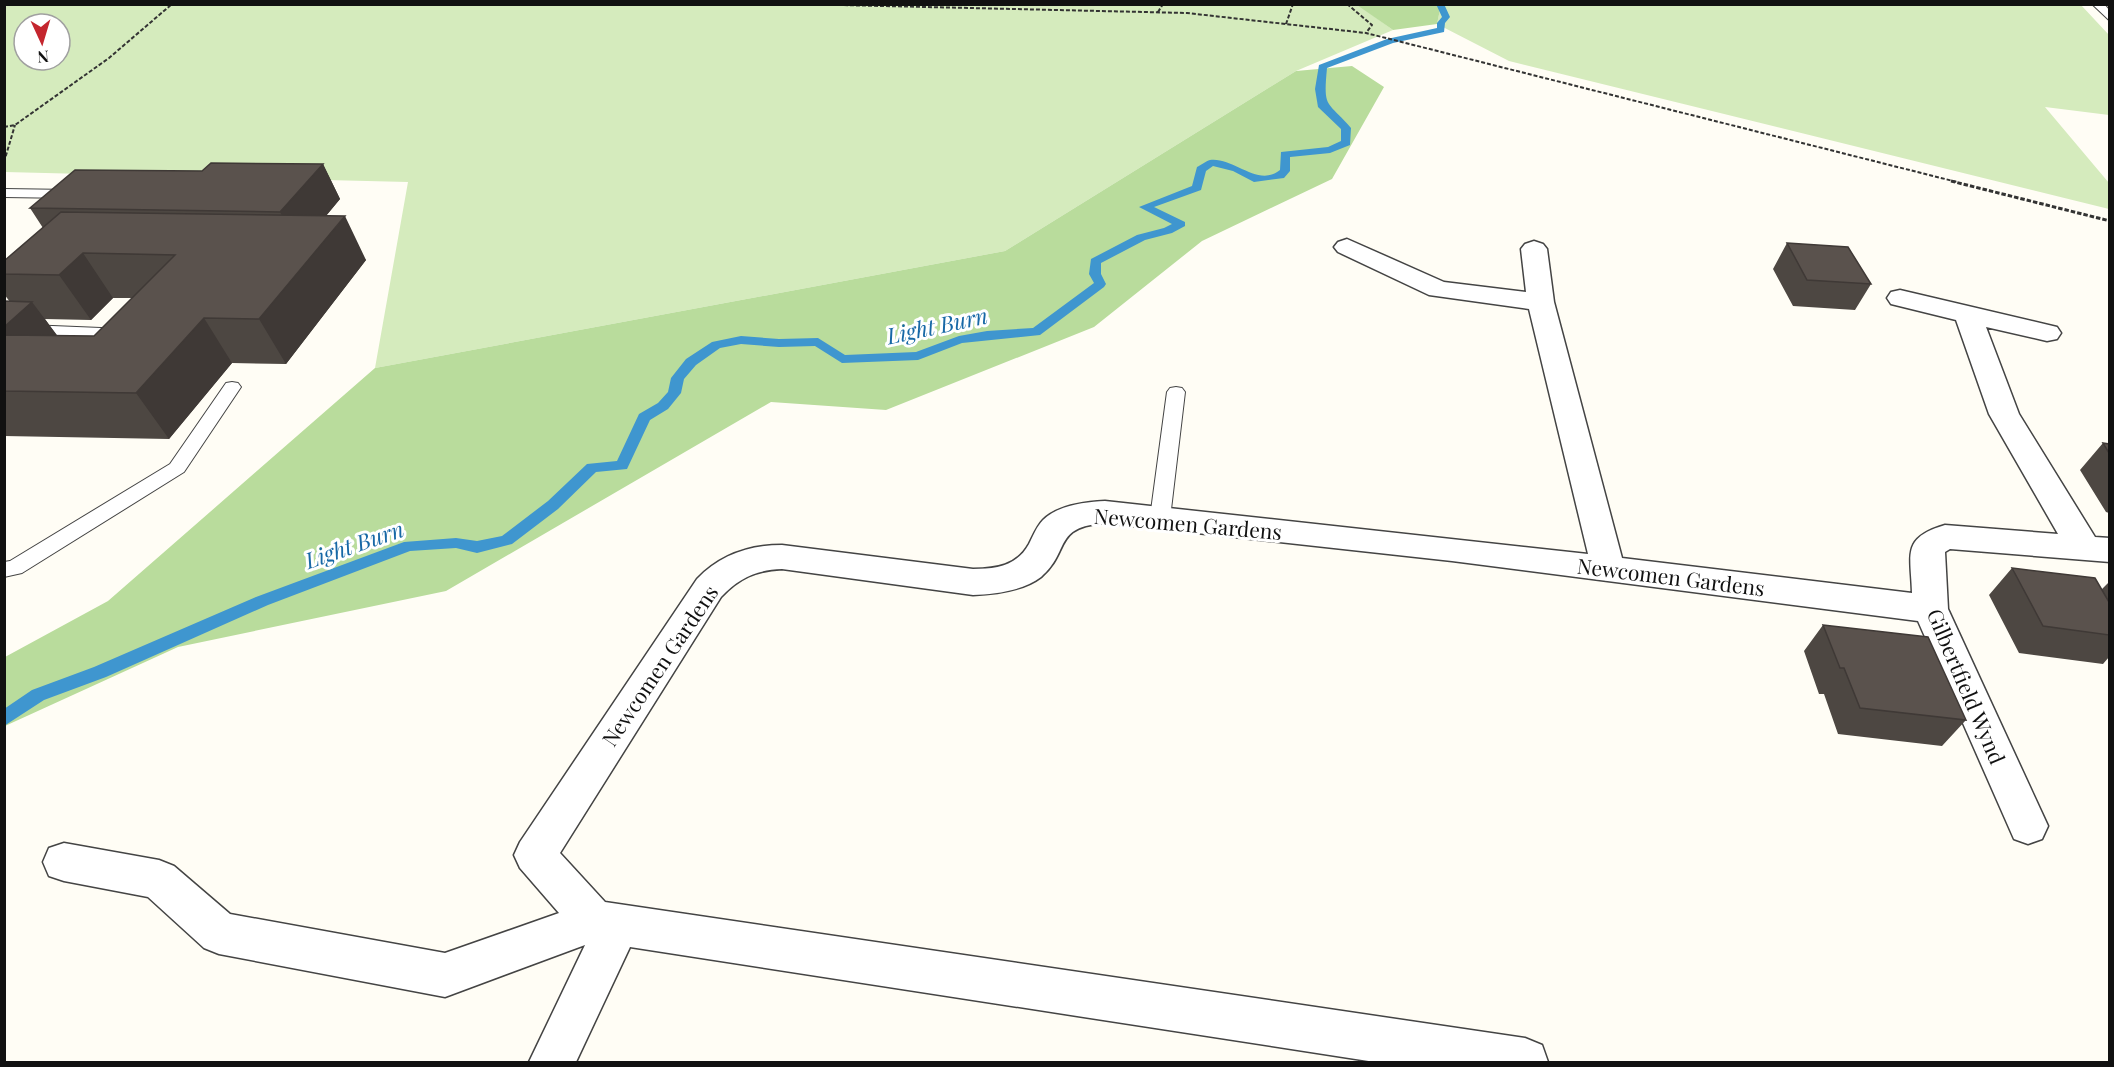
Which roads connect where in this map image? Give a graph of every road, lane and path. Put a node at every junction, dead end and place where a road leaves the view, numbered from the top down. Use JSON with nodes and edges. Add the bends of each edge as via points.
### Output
{"nodes":[{"id":1,"x":172,"y":4,"type":"edge"},
{"id":2,"x":796,"y":4,"type":"edge"},
{"id":3,"x":1163,"y":4,"type":"edge"},
{"id":4,"x":1293,"y":4,"type":"edge"},
{"id":5,"x":1347,"y":4,"type":"edge"},
{"id":6,"x":2097,"y":4,"type":"edge"},
{"id":7,"x":1158,"y":12,"type":"junction"},
{"id":8,"x":2109,"y":18,"type":"edge"},
{"id":9,"x":1286,"y":24,"type":"junction"},
{"id":10,"x":1366,"y":33,"type":"junction"},
{"id":11,"x":15,"y":125,"type":"junction"},
{"id":12,"x":4,"y":127,"type":"edge"},
{"id":13,"x":4,"y":162,"type":"edge"},
{"id":14,"x":4,"y":193,"type":"edge"},
{"id":15,"x":71,"y":194,"type":"edge"},
{"id":16,"x":2109,"y":221,"type":"edge"},
{"id":17,"x":1347,"y":247,"type":"dead end"},
{"id":18,"x":1534,"y":249,"type":"dead end"},
{"id":19,"x":1899,"y":298,"type":"dead end"},
{"id":20,"x":1541,"y":302,"type":"junction"},
{"id":21,"x":1968,"y":314,"type":"junction"},
{"id":22,"x":4,"y":329,"type":"edge"},
{"id":23,"x":2047,"y":333,"type":"dead end"},
{"id":24,"x":141,"y":334,"type":"edge"},
{"id":25,"x":232,"y":387,"type":"dead end"},
{"id":26,"x":1176,"y":392,"type":"dead end"},
{"id":27,"x":1160,"y":518,"type":"junction"},
{"id":28,"x":2097,"y":549,"type":"edge"},
{"id":29,"x":1608,"y":568,"type":"junction"},
{"id":30,"x":4,"y":570,"type":"edge"},
{"id":31,"x":1930,"y":609,"type":"junction"},
{"id":32,"x":2028,"y":826,"type":"dead end"},
{"id":33,"x":64,"y":862,"type":"dead end"},
{"id":34,"x":606,"y":923,"type":"junction"},
{"id":35,"x":1469,"y":1058,"type":"edge"},
{"id":36,"x":552,"y":1062,"type":"edge"},
{"id":37,"x":1525,"y":1062,"type":"edge"}],
"edges":[{"from":1,"to":11,"type":"path","via":[[109,58]]},
{"from":2,"to":7,"type":"path"},
{"from":3,"to":7,"type":"path"},
{"from":4,"to":9,"type":"path"},
{"from":5,"to":10,"type":"path","via":[[1372,25]]},
{"from":6,"to":8,"type":"lane"},
{"from":7,"to":9,"type":"path"},
{"from":9,"to":10,"type":"path"},
{"from":10,"to":16,"type":"path"},
{"from":11,"to":12,"type":"path"},
{"from":11,"to":13,"type":"path"},
{"from":14,"to":15,"type":"lane"},
{"from":17,"to":20,"type":"street","via":[[1438,289]]},
{"from":18,"to":20,"type":"street"},
{"from":19,"to":21,"type":"street"},
{"from":20,"to":29,"type":"street"},
{"from":21,"to":23,"type":"street"},
{"from":21,"to":28,"type":"street","via":[[2004,414],[2065,519]]},
{"from":22,"to":24,"type":"lane"},
{"from":25,"to":30,"type":"lane","via":[[177,468],[15,568]]},
{"from":26,"to":27,"type":"lane"},
{"from":27,"to":29,"type":"street","name":"Newcomen Gardens"},
{"from":27,"to":34,"type":"street","name":"Newcomen Gardens","via":[[1105,512],[1071,518],[1055,528],[1026,571],[993,582],[767,557],[737,565],[721,575],[535,855]]},
{"from":28,"to":31,"type":"street","name":"Gilbertfield Wynd","via":[[1945,537],[1928,546]]},
{"from":29,"to":31,"type":"street","name":"Newcomen Gardens"},
{"from":31,"to":32,"type":"street","name":"Gilbertfield Wynd"},
{"from":33,"to":34,"type":"street","via":[[159,880],[219,933],[445,975]]},
{"from":34,"to":35,"type":"street"},
{"from":34,"to":36,"type":"street"},
{"from":35,"to":37,"type":"street"}]}
